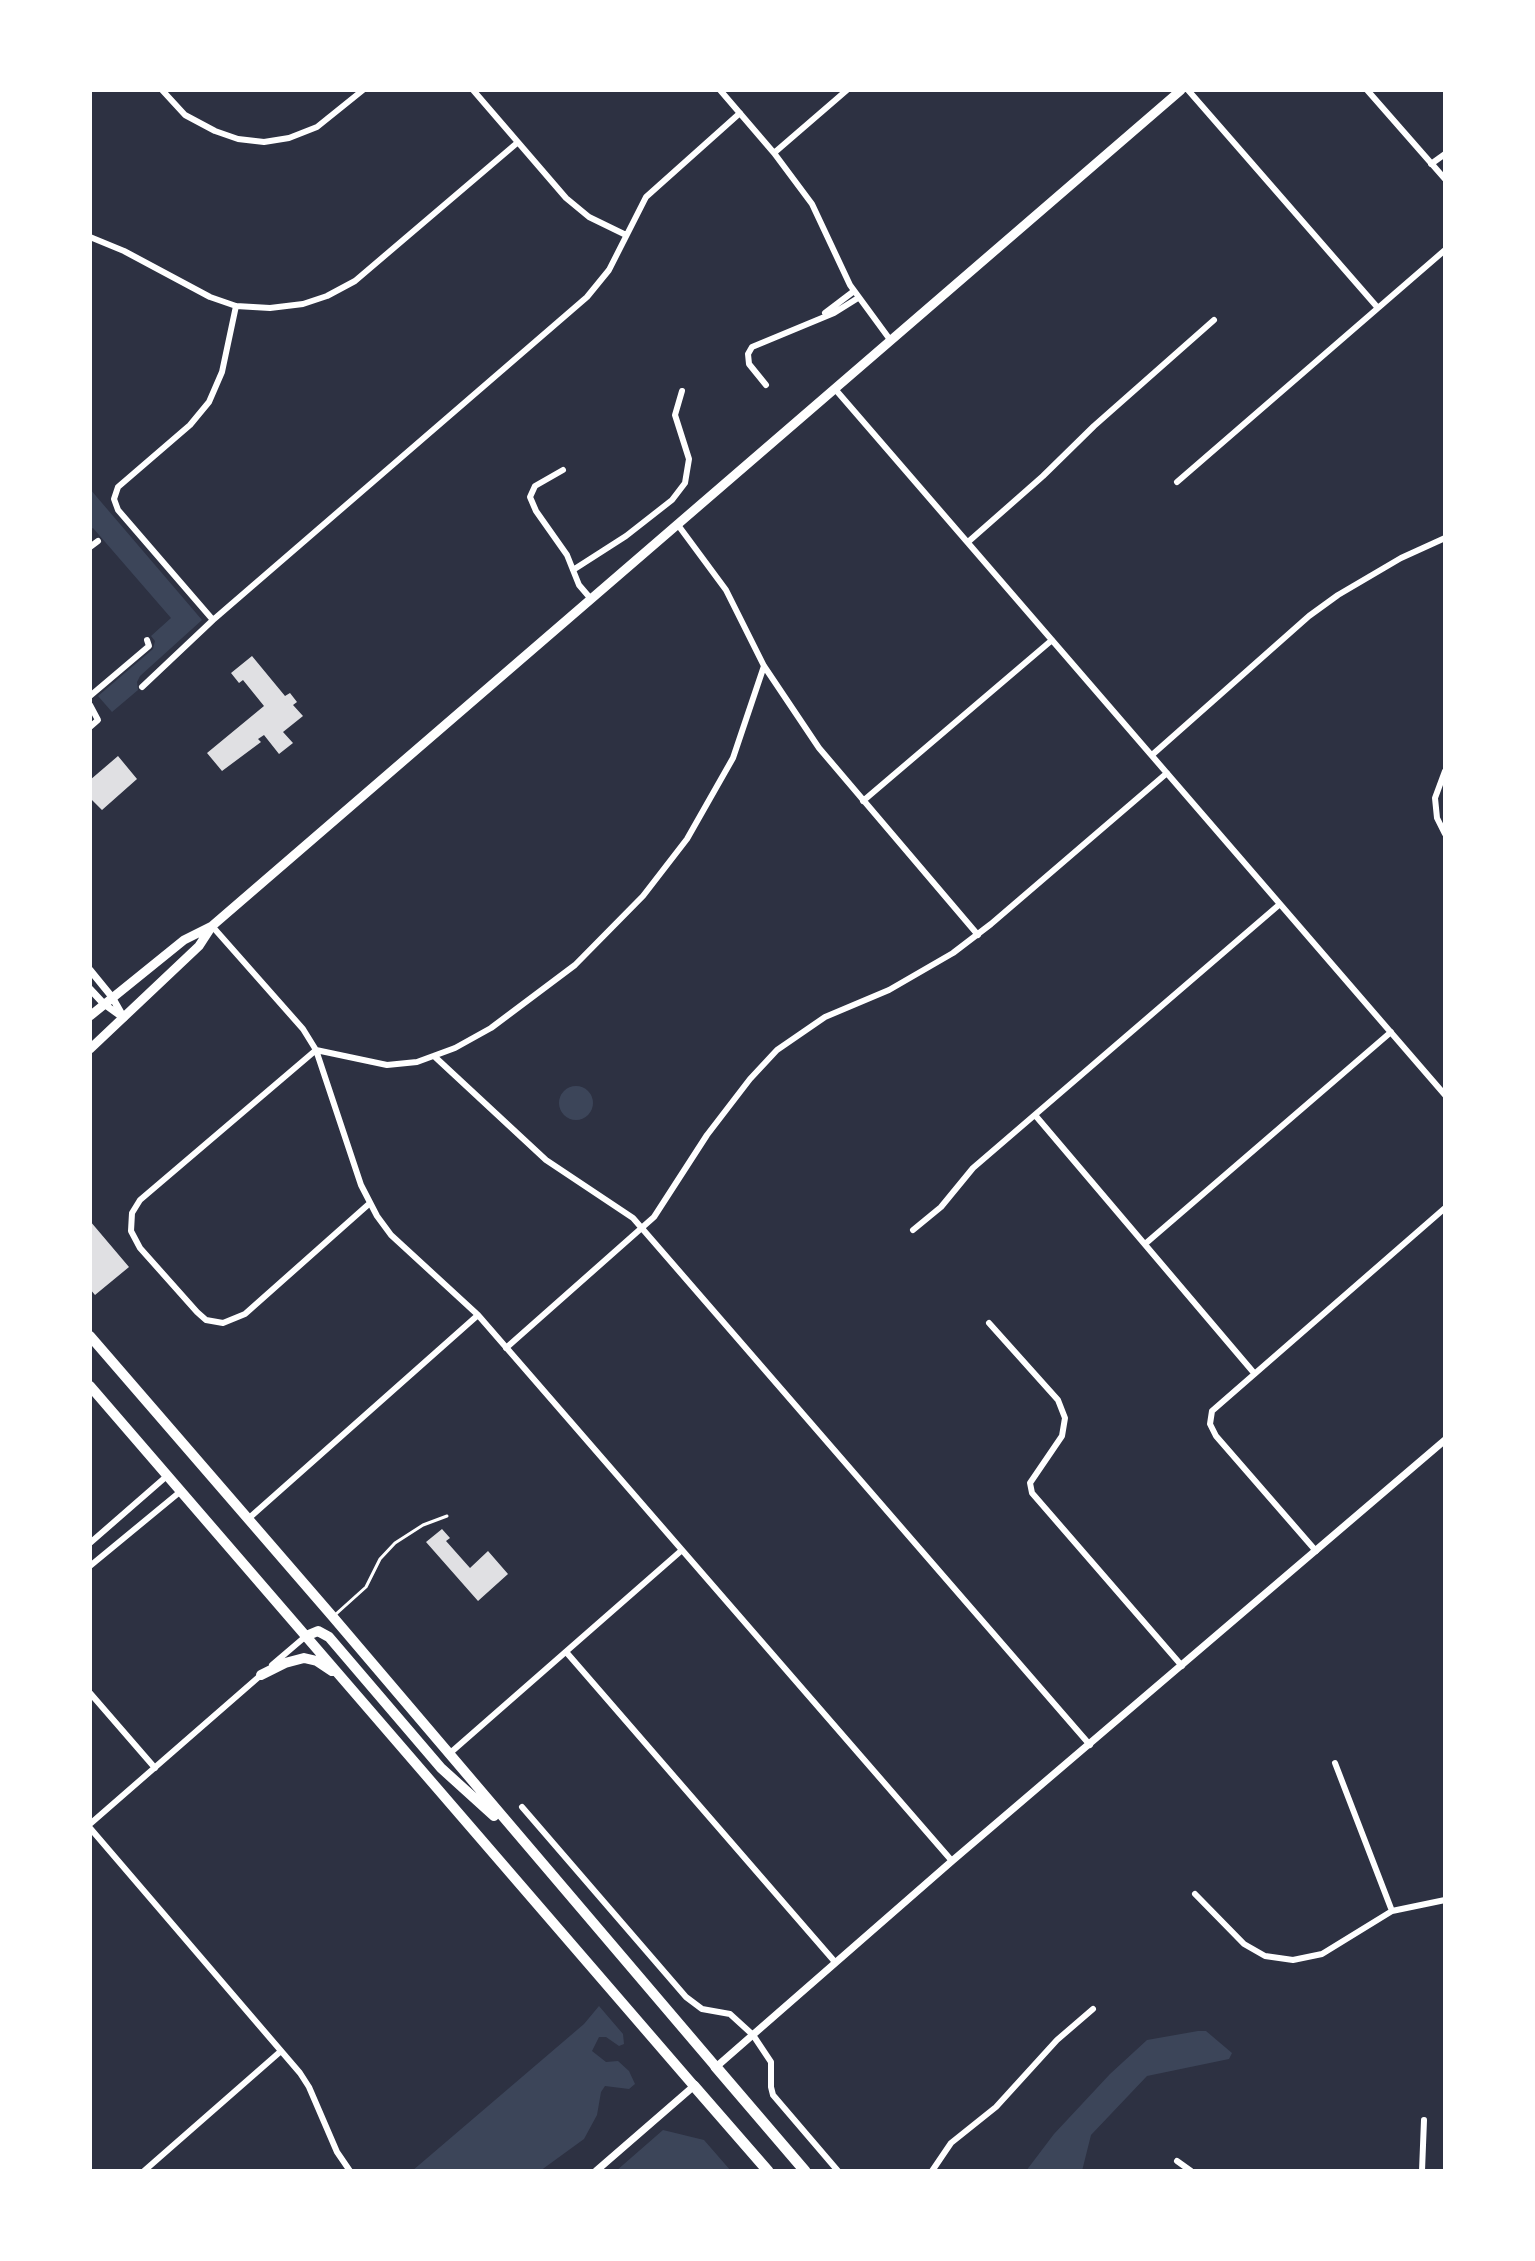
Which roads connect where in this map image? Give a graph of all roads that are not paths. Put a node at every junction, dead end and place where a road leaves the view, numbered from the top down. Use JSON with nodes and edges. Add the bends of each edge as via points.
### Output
{"nodes":[{"id":1,"x":162,"y":90,"type":"edge"},
{"id":2,"x":363,"y":90,"type":"edge"},
{"id":3,"x":473,"y":90,"type":"edge"},
{"id":4,"x":720,"y":90,"type":"edge"},
{"id":5,"x":847,"y":90,"type":"edge"},
{"id":6,"x":1181,"y":90,"type":"edge"},
{"id":7,"x":1188,"y":90,"type":"edge"},
{"id":8,"x":1367,"y":90,"type":"edge"},
{"id":9,"x":740,"y":113,"type":"junction"},
{"id":10,"x":517,"y":143,"type":"junction"},
{"id":11,"x":774,"y":153,"type":"junction"},
{"id":12,"x":1445,"y":154,"type":"edge"},
{"id":13,"x":1431,"y":164,"type":"junction"},
{"id":14,"x":1445,"y":179,"type":"edge"},
{"id":15,"x":626,"y":235,"type":"junction"},
{"id":16,"x":90,"y":237,"type":"edge"},
{"id":17,"x":1445,"y":250,"type":"edge"},
{"id":18,"x":854,"y":291,"type":"junction"},
{"id":19,"x":858,"y":298,"type":"junction"},
{"id":20,"x":236,"y":306,"type":"junction"},
{"id":21,"x":1378,"y":308,"type":"junction"},
{"id":22,"x":821,"y":317,"type":"junction"},
{"id":23,"x":1214,"y":320,"type":"dead end"},
{"id":24,"x":891,"y":341,"type":"junction"},
{"id":25,"x":766,"y":385,"type":"dead end"},
{"id":26,"x":835,"y":389,"type":"junction"},
{"id":27,"x":682,"y":391,"type":"dead end"},
{"id":28,"x":563,"y":470,"type":"dead end"},
{"id":29,"x":1177,"y":482,"type":"dead end"},
{"id":30,"x":678,"y":525,"type":"junction"},
{"id":31,"x":1445,"y":538,"type":"edge"},
{"id":32,"x":98,"y":541,"type":"dead end"},
{"id":33,"x":968,"y":542,"type":"junction"},
{"id":34,"x":90,"y":547,"type":"edge"},
{"id":35,"x":573,"y":570,"type":"junction"},
{"id":36,"x":591,"y":599,"type":"junction"},
{"id":37,"x":213,"y":620,"type":"junction"},
{"id":38,"x":147,"y":640,"type":"dead end"},
{"id":39,"x":1052,"y":640,"type":"junction"},
{"id":40,"x":764,"y":666,"type":"junction"},
{"id":41,"x":142,"y":687,"type":"dead end"},
{"id":42,"x":90,"y":696,"type":"edge"},
{"id":43,"x":90,"y":705,"type":"edge"},
{"id":44,"x":90,"y":727,"type":"edge"},
{"id":45,"x":1152,"y":755,"type":"junction"},
{"id":46,"x":1445,"y":771,"type":"edge"},
{"id":47,"x":1167,"y":773,"type":"junction"},
{"id":48,"x":863,"y":801,"type":"junction"},
{"id":49,"x":1445,"y":834,"type":"edge"},
{"id":50,"x":1280,"y":904,"type":"junction"},
{"id":51,"x":212,"y":926,"type":"junction"},
{"id":52,"x":978,"y":935,"type":"junction"},
{"id":53,"x":90,"y":970,"type":"edge"},
{"id":54,"x":90,"y":989,"type":"edge"},
{"id":55,"x":112,"y":997,"type":"junction"},
{"id":56,"x":104,"y":1004,"type":"junction"},
{"id":57,"x":90,"y":1016,"type":"edge"},
{"id":58,"x":124,"y":1018,"type":"junction"},
{"id":59,"x":1391,"y":1032,"type":"junction"},
{"id":60,"x":90,"y":1049,"type":"edge"},
{"id":61,"x":316,"y":1050,"type":"junction"},
{"id":62,"x":434,"y":1056,"type":"junction"},
{"id":63,"x":1445,"y":1095,"type":"edge"},
{"id":64,"x":1035,"y":1115,"type":"junction"},
{"id":65,"x":370,"y":1203,"type":"junction"},
{"id":66,"x":1445,"y":1208,"type":"edge"},
{"id":67,"x":642,"y":1228,"type":"junction"},
{"id":68,"x":913,"y":1230,"type":"dead end"},
{"id":69,"x":1145,"y":1244,"type":"junction"},
{"id":70,"x":478,"y":1315,"type":"junction"},
{"id":71,"x":989,"y":1323,"type":"dead end"},
{"id":72,"x":90,"y":1336,"type":"edge"},
{"id":73,"x":506,"y":1348,"type":"junction"},
{"id":74,"x":1254,"y":1373,"type":"junction"},
{"id":75,"x":90,"y":1386,"type":"edge"},
{"id":76,"x":1445,"y":1440,"type":"edge"},
{"id":77,"x":168,"y":1475,"type":"junction"},
{"id":78,"x":181,"y":1491,"type":"junction"},
{"id":79,"x":447,"y":1516,"type":"dead end"},
{"id":80,"x":248,"y":1519,"type":"junction"},
{"id":81,"x":90,"y":1543,"type":"edge"},
{"id":82,"x":682,"y":1550,"type":"junction"},
{"id":83,"x":1316,"y":1551,"type":"junction"},
{"id":84,"x":90,"y":1566,"type":"edge"},
{"id":85,"x":333,"y":1617,"type":"junction"},
{"id":86,"x":306,"y":1636,"type":"junction"},
{"id":87,"x":567,"y":1653,"type":"junction"},
{"id":88,"x":1182,"y":1666,"type":"junction"},
{"id":89,"x":261,"y":1675,"type":"junction"},
{"id":90,"x":350,"y":1687,"type":"junction"},
{"id":91,"x":90,"y":1693,"type":"edge"},
{"id":92,"x":1090,"y":1745,"type":"junction"},
{"id":93,"x":449,"y":1754,"type":"junction"},
{"id":94,"x":1335,"y":1763,"type":"dead end"},
{"id":95,"x":155,"y":1768,"type":"junction"},
{"id":96,"x":522,"y":1807,"type":"dead end"},
{"id":97,"x":90,"y":1826,"type":"edge"},
{"id":98,"x":512,"y":1829,"type":"junction"},
{"id":99,"x":952,"y":1861,"type":"junction"},
{"id":100,"x":1195,"y":1894,"type":"dead end"},
{"id":101,"x":1445,"y":1900,"type":"edge"},
{"id":102,"x":1392,"y":1911,"type":"junction"},
{"id":103,"x":835,"y":1962,"type":"junction"},
{"id":104,"x":1093,"y":2009,"type":"dead end"},
{"id":105,"x":753,"y":2035,"type":"junction"},
{"id":106,"x":281,"y":2051,"type":"junction"},
{"id":107,"x":716,"y":2067,"type":"junction"},
{"id":108,"x":694,"y":2086,"type":"junction"},
{"id":109,"x":1424,"y":2120,"type":"dead end"},
{"id":110,"x":1177,"y":2161,"type":"dead end"},
{"id":111,"x":144,"y":2171,"type":"edge"},
{"id":112,"x":350,"y":2171,"type":"edge"},
{"id":113,"x":596,"y":2171,"type":"edge"},
{"id":114,"x":768,"y":2171,"type":"edge"},
{"id":115,"x":805,"y":2171,"type":"edge"},
{"id":116,"x":838,"y":2171,"type":"edge"},
{"id":117,"x":932,"y":2171,"type":"edge"},
{"id":118,"x":1191,"y":2171,"type":"edge"},
{"id":119,"x":1422,"y":2171,"type":"edge"}],
"edges":[{"from":1,"to":2,"type":"street","via":[[185,115],[215,131],[264,142],[317,127]]},
{"from":3,"to":10,"type":"street"},
{"from":4,"to":9,"type":"street"},
{"from":5,"to":11,"type":"street"},
{"from":6,"to":24,"type":"main road"},
{"from":7,"to":21,"type":"street"},
{"from":8,"to":13,"type":"street"},
{"from":9,"to":11,"type":"street"},
{"from":9,"to":15,"type":"street","via":[[654,188]]},
{"from":10,"to":15,"type":"street","via":[[577,208]]},
{"from":10,"to":20,"type":"street","via":[[340,290],[303,304]]},
{"from":11,"to":18,"type":"street","via":[[812,204]]},
{"from":12,"to":13,"type":"street"},
{"from":13,"to":14,"type":"street"},
{"from":15,"to":37,"type":"street","via":[[609,270],[587,297]]},
{"from":16,"to":20,"type":"street"},
{"from":17,"to":21,"type":"street"},
{"from":18,"to":19,"type":"street"},
{"from":18,"to":22,"type":"street"},
{"from":19,"to":22,"type":"street"},
{"from":19,"to":24,"type":"street"},
{"from":20,"to":37,"type":"street","via":[[222,372],[209,402],[115,493],[115,506]]},
{"from":21,"to":29,"type":"street"},
{"from":22,"to":25,"type":"street","via":[[749,351],[749,364]]},
{"from":23,"to":33,"type":"street"},
{"from":24,"to":26,"type":"main road"},
{"from":26,"to":30,"type":"main road"},
{"from":26,"to":33,"type":"street"},
{"from":27,"to":35,"type":"street","via":[[675,415],[689,459],[685,483],[626,536]]},
{"from":28,"to":35,"type":"street","via":[[535,486],[530,497]]},
{"from":30,"to":36,"type":"main road"},
{"from":30,"to":40,"type":"street","via":[[726,590]]},
{"from":31,"to":45,"type":"street","via":[[1401,558],[1309,616]]},
{"from":32,"to":34,"type":"street"},
{"from":33,"to":39,"type":"street"},
{"from":35,"to":36,"type":"street"},
{"from":36,"to":51,"type":"main road"},
{"from":37,"to":41,"type":"street"},
{"from":38,"to":42,"type":"street","via":[[148,647]]},
{"from":39,"to":45,"type":"street"},
{"from":39,"to":48,"type":"street"},
{"from":40,"to":48,"type":"street"},
{"from":40,"to":62,"type":"street","via":[[725,775],[687,839],[618,924],[519,1009]]},
{"from":43,"to":44,"type":"street","via":[[98,720]]},
{"from":45,"to":47,"type":"street"},
{"from":46,"to":49,"type":"street","via":[[1437,788],[1437,818]]},
{"from":47,"to":50,"type":"street"},
{"from":47,"to":52,"type":"street"},
{"from":48,"to":52,"type":"street"},
{"from":50,"to":59,"type":"street"},
{"from":50,"to":64,"type":"street"},
{"from":51,"to":55,"type":"main road","via":[[189,936]]},
{"from":51,"to":58,"type":"main road","via":[[199,946]]},
{"from":51,"to":61,"type":"street"},
{"from":52,"to":67,"type":"street","via":[[923,972],[825,1017],[777,1050]]},
{"from":53,"to":55,"type":"street"},
{"from":54,"to":56,"type":"street"},
{"from":55,"to":56,"type":"main road"},
{"from":55,"to":58,"type":"street"},
{"from":56,"to":57,"type":"main road"},
{"from":56,"to":58,"type":"street"},
{"from":58,"to":60,"type":"main road"},
{"from":59,"to":63,"type":"street"},
{"from":59,"to":69,"type":"street"},
{"from":61,"to":62,"type":"street","via":[[387,1065]]},
{"from":61,"to":65,"type":"street"},
{"from":61,"to":65,"type":"street","via":[[145,1196],[135,1206],[131,1231],[197,1312],[212,1322],[227,1323],[241,1317]]},
{"from":62,"to":67,"type":"street","via":[[546,1160]]},
{"from":64,"to":68,"type":"street"},
{"from":64,"to":69,"type":"street"},
{"from":65,"to":70,"type":"street","via":[[401,1246]]},
{"from":66,"to":74,"type":"street"},
{"from":67,"to":73,"type":"street"},
{"from":67,"to":92,"type":"street"},
{"from":69,"to":74,"type":"street"},
{"from":70,"to":73,"type":"street"},
{"from":70,"to":80,"type":"street"},
{"from":71,"to":88,"type":"street","via":[[1058,1400],[1065,1418],[1062,1436],[1030,1483],[1032,1493]]},
{"from":72,"to":80,"type":"highway"},
{"from":73,"to":82,"type":"street"},
{"from":74,"to":83,"type":"street","via":[[1215,1406],[1211,1429]]},
{"from":75,"to":77,"type":"highway"},
{"from":76,"to":83,"type":"street"},
{"from":77,"to":78,"type":"highway"},
{"from":77,"to":81,"type":"street"},
{"from":78,"to":84,"type":"street"},
{"from":78,"to":86,"type":"highway"},
{"from":79,"to":85,"type":"lane","via":[[395,1543],[366,1587]]},
{"from":80,"to":85,"type":"highway"},
{"from":82,"to":87,"type":"street"},
{"from":82,"to":99,"type":"street"},
{"from":83,"to":88,"type":"street"},
{"from":85,"to":93,"type":"highway"},
{"from":86,"to":89,"type":"street"},
{"from":86,"to":90,"type":"highway"},
{"from":86,"to":98,"type":"highway","via":[[326,1634],[441,1768]]},
{"from":87,"to":93,"type":"street"},
{"from":87,"to":103,"type":"street"},
{"from":88,"to":92,"type":"street"},
{"from":89,"to":90,"type":"highway","via":[[304,1658],[323,1665]]},
{"from":89,"to":95,"type":"street"},
{"from":90,"to":108,"type":"highway"},
{"from":91,"to":95,"type":"street"},
{"from":92,"to":99,"type":"street"},
{"from":93,"to":98,"type":"highway"},
{"from":94,"to":102,"type":"street"},
{"from":95,"to":97,"type":"street"},
{"from":96,"to":105,"type":"street","via":[[686,1997],[702,2009],[730,2014]]},
{"from":97,"to":106,"type":"street"},
{"from":98,"to":107,"type":"highway"},
{"from":99,"to":103,"type":"street"},
{"from":100,"to":102,"type":"street","via":[[1244,1944],[1279,1960],[1322,1954]]},
{"from":101,"to":102,"type":"street"},
{"from":103,"to":105,"type":"street"},
{"from":104,"to":117,"type":"street","via":[[996,2107],[951,2143]]},
{"from":105,"to":107,"type":"street"},
{"from":105,"to":116,"type":"street","via":[[771,2062],[773,2095]]},
{"from":106,"to":111,"type":"street"},
{"from":106,"to":112,"type":"street","via":[[307,2083],[332,2144]]},
{"from":107,"to":115,"type":"highway"},
{"from":108,"to":113,"type":"street"},
{"from":108,"to":114,"type":"highway"},
{"from":109,"to":119,"type":"street"},
{"from":110,"to":118,"type":"street"}]}
